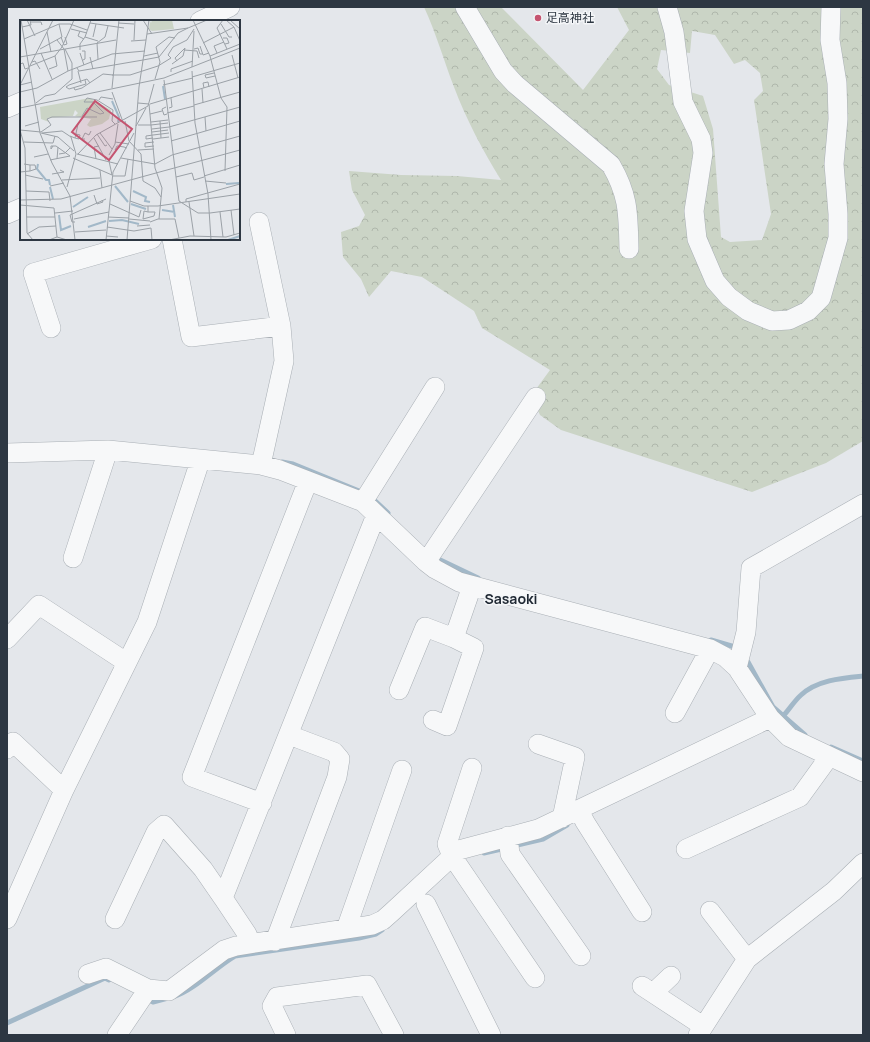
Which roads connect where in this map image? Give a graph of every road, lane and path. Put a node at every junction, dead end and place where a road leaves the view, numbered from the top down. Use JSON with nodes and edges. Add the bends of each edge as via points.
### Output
{"nodes":[{"id":1,"x":230,"y":7,"type":"edge"},
{"id":2,"x":465,"y":7,"type":"edge"},
{"id":3,"x":667,"y":7,"type":"edge"},
{"id":4,"x":831,"y":7,"type":"edge"},
{"id":5,"x":202,"y":20,"type":"edge"},
{"id":6,"x":20,"y":102,"type":"edge"},
{"id":7,"x":7,"y":108,"type":"edge"},
{"id":8,"x":20,"y":208,"type":"edge"},
{"id":9,"x":7,"y":214,"type":"edge"},
{"id":10,"x":259,"y":222,"type":"dead end"},
{"id":11,"x":148,"y":240,"type":"edge"},
{"id":12,"x":172,"y":240,"type":"edge"},
{"id":13,"x":629,"y":249,"type":"dead end"},
{"id":14,"x":281,"y":326,"type":"junction"},
{"id":15,"x":51,"y":328,"type":"dead end"},
{"id":16,"x":435,"y":387,"type":"dead end"},
{"id":17,"x":536,"y":397,"type":"dead end"},
{"id":18,"x":108,"y":450,"type":"junction"},
{"id":19,"x":7,"y":453,"type":"edge"},
{"id":20,"x":262,"y":460,"type":"junction"},
{"id":21,"x":200,"y":461,"type":"junction"},
{"id":22,"x":308,"y":481,"type":"junction"},
{"id":23,"x":366,"y":497,"type":"junction"},
{"id":24,"x":863,"y":504,"type":"edge"},
{"id":25,"x":376,"y":515,"type":"junction"},
{"id":26,"x":73,"y":558,"type":"dead end"},
{"id":27,"x":429,"y":558,"type":"junction"},
{"id":28,"x":472,"y":586,"type":"junction"},
{"id":29,"x":454,"y":638,"type":"junction"},
{"id":30,"x":7,"y":639,"type":"edge"},
{"id":31,"x":710,"y":649,"type":"junction"},
{"id":32,"x":126,"y":662,"type":"junction"},
{"id":33,"x":737,"y":668,"type":"junction"},
{"id":34,"x":399,"y":690,"type":"dead end"},
{"id":35,"x":675,"y":713,"type":"dead end"},
{"id":36,"x":432,"y":720,"type":"dead end"},
{"id":37,"x":774,"y":723,"type":"junction"},
{"id":38,"x":289,"y":734,"type":"junction"},
{"id":39,"x":538,"y":744,"type":"dead end"},
{"id":40,"x":7,"y":749,"type":"edge"},
{"id":41,"x":829,"y":757,"type":"junction"},
{"id":42,"x":472,"y":768,"type":"dead end"},
{"id":43,"x":402,"y":770,"type":"dead end"},
{"id":44,"x":863,"y":772,"type":"edge"},
{"id":45,"x":64,"y":790,"type":"junction"},
{"id":46,"x":262,"y":803,"type":"junction"},
{"id":47,"x":582,"y":815,"type":"junction"},
{"id":48,"x":562,"y":818,"type":"junction"},
{"id":49,"x":509,"y":844,"type":"junction"},
{"id":50,"x":686,"y":849,"type":"dead end"},
{"id":51,"x":456,"y":861,"type":"junction"},
{"id":52,"x":863,"y":863,"type":"edge"},
{"id":53,"x":223,"y":898,"type":"junction"},
{"id":54,"x":426,"y":904,"type":"dead end"},
{"id":55,"x":710,"y":910,"type":"dead end"},
{"id":56,"x":642,"y":912,"type":"dead end"},
{"id":57,"x":7,"y":919,"type":"edge"},
{"id":58,"x":115,"y":919,"type":"dead end"},
{"id":59,"x":346,"y":929,"type":"junction"},
{"id":60,"x":275,"y":941,"type":"junction"},
{"id":61,"x":251,"y":943,"type":"junction"},
{"id":62,"x":581,"y":956,"type":"dead end"},
{"id":63,"x":747,"y":959,"type":"junction"},
{"id":64,"x":88,"y":974,"type":"dead end"},
{"id":65,"x":671,"y":976,"type":"dead end"},
{"id":66,"x":535,"y":978,"type":"dead end"},
{"id":67,"x":145,"y":994,"type":"junction"},
{"id":68,"x":700,"y":1030,"type":"edge"},
{"id":69,"x":117,"y":1035,"type":"edge"},
{"id":70,"x":286,"y":1035,"type":"edge"},
{"id":71,"x":394,"y":1035,"type":"edge"},
{"id":72,"x":491,"y":1035,"type":"edge"}],
"edges":[{"from":1,"to":5,"type":"street"},
{"from":2,"to":13,"type":"street","via":[[503,71],[515,84],[611,164],[628,206]]},
{"from":3,"to":4,"type":"street","via":[[674,32],[683,102],[701,139],[703,152],[694,211],[697,239],[715,281],[729,298],[748,311],[772,321],[789,320],[808,311],[821,298],[838,238],[834,164],[838,119],[837,83],[830,40]]},
{"from":6,"to":7,"type":"street"},
{"from":8,"to":9,"type":"street"},
{"from":10,"to":14,"type":"street"},
{"from":11,"to":15,"type":"street","via":[[33,273]]},
{"from":12,"to":14,"type":"street","via":[[192,337]]},
{"from":14,"to":20,"type":"street","via":[[284,361]]},
{"from":16,"to":23,"type":"street"},
{"from":17,"to":27,"type":"street"},
{"from":18,"to":19,"type":"street"},
{"from":18,"to":21,"type":"street"},
{"from":18,"to":26,"type":"street"},
{"from":20,"to":21,"type":"street"},
{"from":20,"to":22,"type":"street"},
{"from":21,"to":32,"type":"street","via":[[147,622]]},
{"from":22,"to":23,"type":"street"},
{"from":22,"to":46,"type":"street","via":[[192,777]]},
{"from":23,"to":25,"type":"street"},
{"from":24,"to":33,"type":"street","via":[[751,568],[746,632]]},
{"from":25,"to":27,"type":"street"},
{"from":25,"to":38,"type":"street"},
{"from":27,"to":28,"type":"street","via":[[435,569]]},
{"from":28,"to":29,"type":"street"},
{"from":28,"to":31,"type":"street"},
{"from":29,"to":34,"type":"street","via":[[425,627]]},
{"from":29,"to":36,"type":"street","via":[[474,648],[448,726]]},
{"from":30,"to":32,"type":"street","via":[[39,605]]},
{"from":31,"to":33,"type":"street","via":[[725,657]]},
{"from":31,"to":35,"type":"street"},
{"from":32,"to":45,"type":"street"},
{"from":33,"to":37,"type":"street"},
{"from":37,"to":41,"type":"street","via":[[789,737]]},
{"from":37,"to":47,"type":"street"},
{"from":38,"to":46,"type":"street"},
{"from":38,"to":60,"type":"street","via":[[334,752],[340,759],[337,776]]},
{"from":39,"to":48,"type":"street","via":[[575,757]]},
{"from":40,"to":45,"type":"street","via":[[13,742]]},
{"from":41,"to":44,"type":"street"},
{"from":41,"to":50,"type":"street","via":[[800,797]]},
{"from":42,"to":51,"type":"street","via":[[446,844]]},
{"from":43,"to":59,"type":"street"},
{"from":45,"to":57,"type":"street"},
{"from":46,"to":53,"type":"street"},
{"from":47,"to":48,"type":"street"},
{"from":47,"to":56,"type":"street"},
{"from":48,"to":49,"type":"street"},
{"from":49,"to":51,"type":"street","via":[[459,850]]},
{"from":49,"to":62,"type":"street"},
{"from":51,"to":59,"type":"street","via":[[383,920],[372,925]]},
{"from":51,"to":66,"type":"street"},
{"from":52,"to":63,"type":"street","via":[[834,891]]},
{"from":53,"to":58,"type":"street","via":[[203,869],[164,825],[156,832]]},
{"from":53,"to":61,"type":"street"},
{"from":54,"to":72,"type":"street"},
{"from":55,"to":63,"type":"street"},
{"from":59,"to":60,"type":"street"},
{"from":60,"to":61,"type":"street"},
{"from":61,"to":67,"type":"street","via":[[224,950],[169,990]]},
{"from":63,"to":68,"type":"street"},
{"from":64,"to":67,"type":"street","via":[[106,968]]},
{"from":65,"to":68,"type":"street","via":[[647,990]]},
{"from":67,"to":69,"type":"street"},
{"from":70,"to":71,"type":"street","via":[[272,1006],[277,997],[367,985]]}]}
